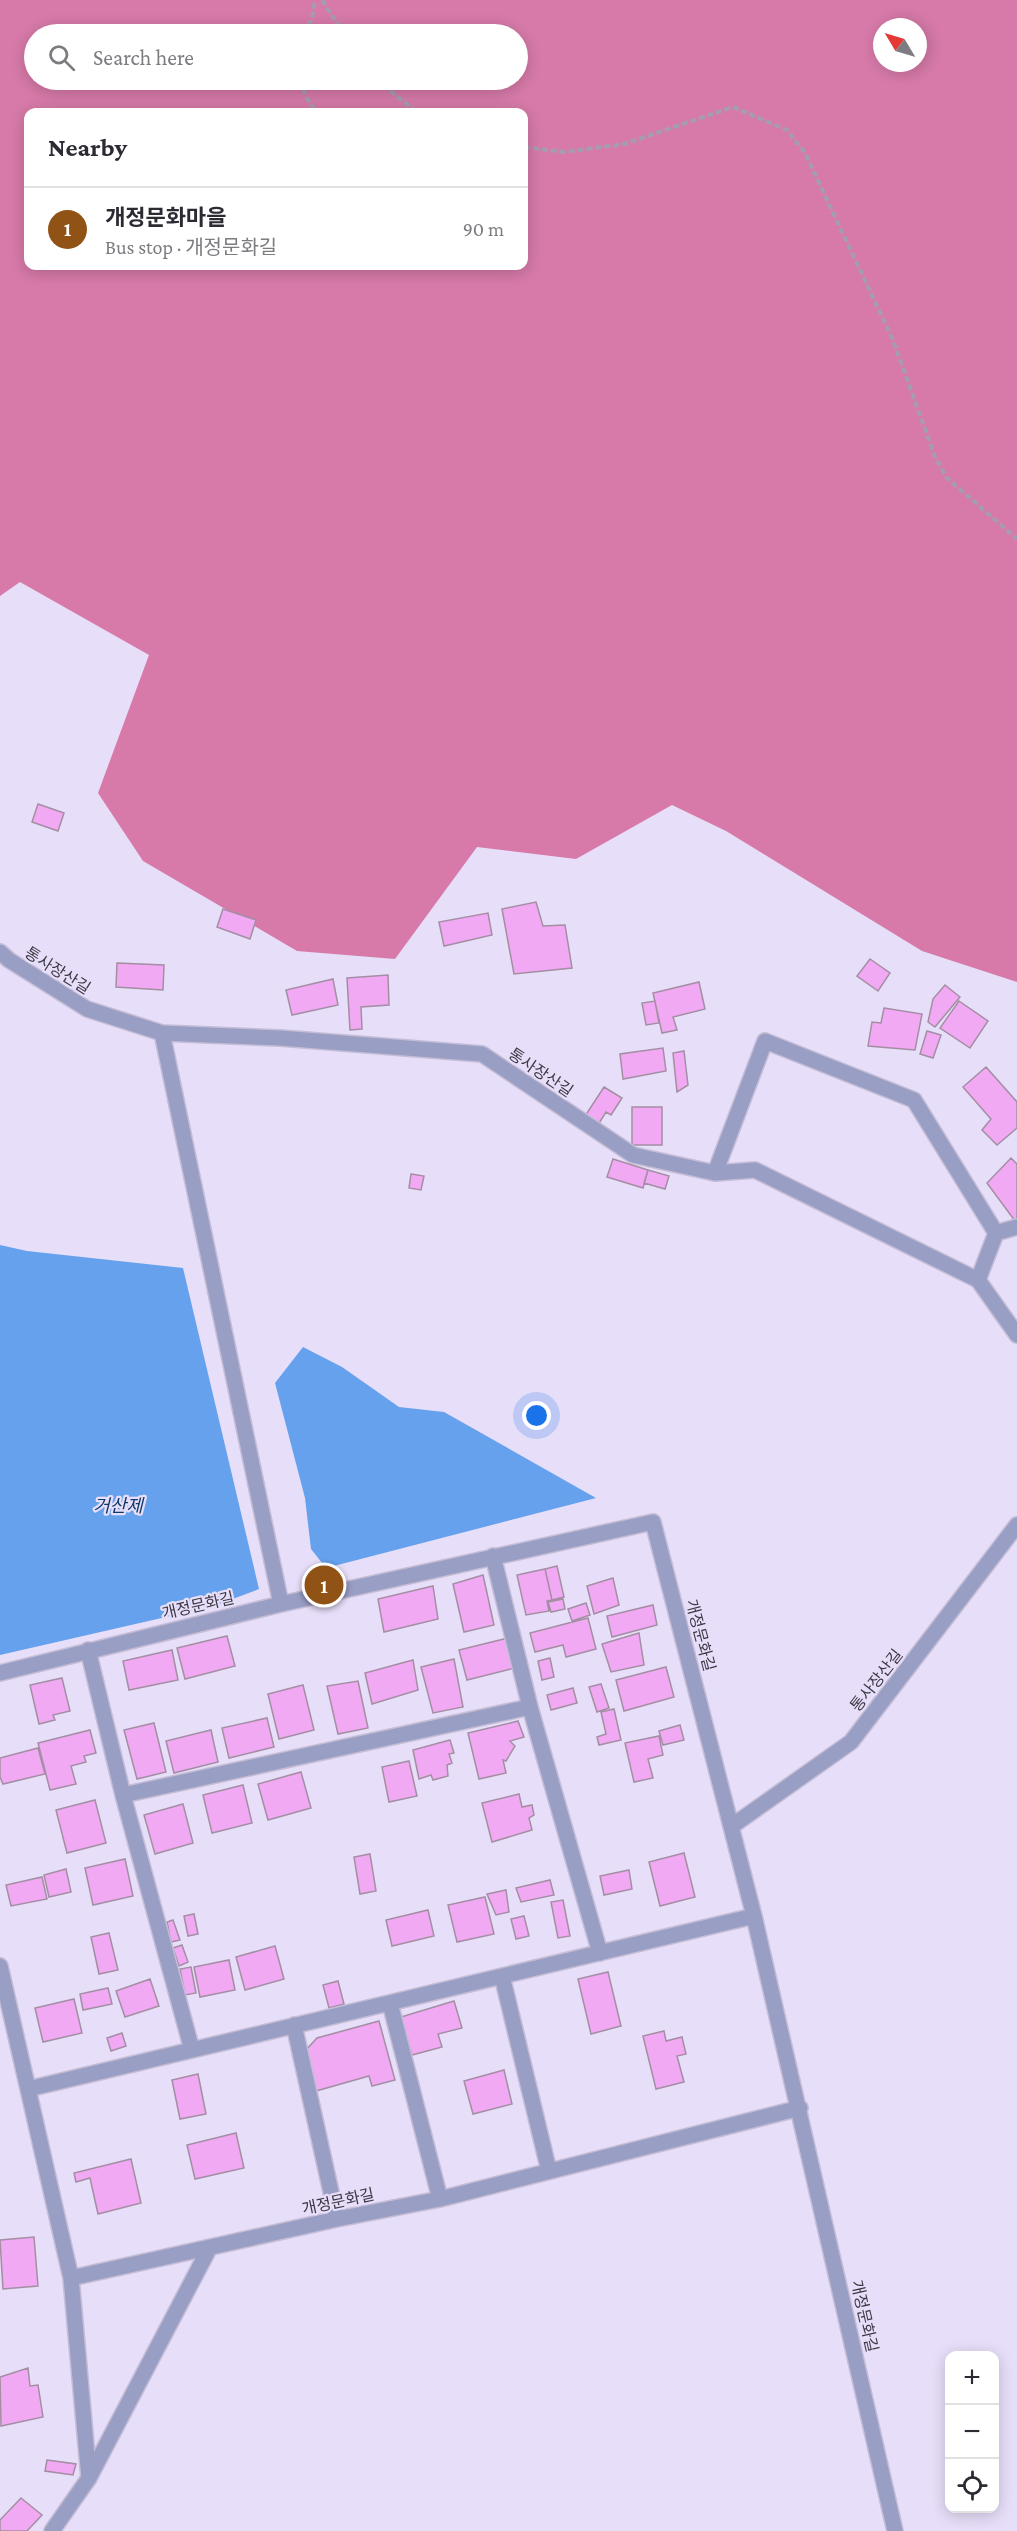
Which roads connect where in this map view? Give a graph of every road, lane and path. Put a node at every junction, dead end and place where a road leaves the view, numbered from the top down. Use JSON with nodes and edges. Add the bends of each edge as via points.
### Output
{"nodes":[{"id":1,"x":315,"y":0,"type":"edge"},
{"id":2,"x":322,"y":0,"type":"edge"},
{"id":3,"x":309,"y":24,"type":"edge"},
{"id":4,"x":338,"y":24,"type":"edge"},
{"id":5,"x":304,"y":90,"type":"edge"},
{"id":6,"x":389,"y":90,"type":"edge"},
{"id":7,"x":313,"y":108,"type":"edge"},
{"id":8,"x":412,"y":108,"type":"edge"},
{"id":9,"x":528,"y":148,"type":"edge"},
{"id":10,"x":1017,"y":539,"type":"edge"},
{"id":11,"x":0,"y":952,"type":"edge"},
{"id":12,"x":162,"y":1033,"type":"junction"},
{"id":13,"x":716,"y":1173,"type":"junction"},
{"id":14,"x":1017,"y":1227,"type":"edge"},
{"id":15,"x":996,"y":1233,"type":"junction"},
{"id":16,"x":978,"y":1280,"type":"junction"},
{"id":17,"x":1017,"y":1335,"type":"edge"},
{"id":18,"x":1017,"y":1525,"type":"edge"},
{"id":19,"x":493,"y":1556,"type":"junction"},
{"id":20,"x":281,"y":1604,"type":"junction"},
{"id":21,"x":88,"y":1650,"type":"junction"},
{"id":22,"x":0,"y":1672,"type":"edge"},
{"id":23,"x":530,"y":1707,"type":"junction"},
{"id":24,"x":123,"y":1795,"type":"junction"},
{"id":25,"x":732,"y":1826,"type":"junction"},
{"id":26,"x":754,"y":1916,"type":"junction"},
{"id":27,"x":600,"y":1953,"type":"junction"},
{"id":28,"x":0,"y":1966,"type":"edge"},
{"id":29,"x":502,"y":1976,"type":"junction"},
{"id":30,"x":390,"y":2003,"type":"junction"},
{"id":31,"x":294,"y":2025,"type":"junction"},
{"id":32,"x":192,"y":2050,"type":"junction"},
{"id":33,"x":28,"y":2089,"type":"junction"},
{"id":34,"x":800,"y":2108,"type":"junction"},
{"id":35,"x":549,"y":2171,"type":"junction"},
{"id":36,"x":440,"y":2199,"type":"junction"},
{"id":37,"x":337,"y":2219,"type":"junction"},
{"id":38,"x":210,"y":2247,"type":"junction"},
{"id":39,"x":71,"y":2278,"type":"junction"},
{"id":40,"x":89,"y":2478,"type":"junction"},
{"id":41,"x":52,"y":2531,"type":"edge"},
{"id":42,"x":895,"y":2531,"type":"edge"}],
"edges":[{"from":1,"to":3,"type":"path"},
{"from":2,"to":4,"type":"path"},
{"from":5,"to":7,"type":"path"},
{"from":6,"to":8,"type":"path"},
{"from":9,"to":10,"type":"path","via":[[564,152],[624,144],[733,107],[787,130],[805,153],[893,340],[935,457],[947,478]]},
{"from":11,"to":12,"type":"street","name":"통사장산길","via":[[87,1009]]},
{"from":12,"to":13,"type":"street","name":"통사장산길","via":[[482,1053],[633,1155]]},
{"from":12,"to":20,"type":"street"},
{"from":13,"to":15,"type":"street","via":[[765,1041],[914,1100]]},
{"from":13,"to":16,"type":"street","name":"통사장산길","via":[[755,1170]]},
{"from":14,"to":15,"type":"street"},
{"from":15,"to":16,"type":"street"},
{"from":16,"to":17,"type":"street","name":"통사장산길"},
{"from":18,"to":25,"type":"street","name":"통사장산길","via":[[851,1742]]},
{"from":19,"to":20,"type":"street","name":"개정문화길"},
{"from":19,"to":23,"type":"street"},
{"from":19,"to":25,"type":"street","name":"개정문화길","via":[[653,1522]]},
{"from":20,"to":21,"type":"street","name":"개정문화길"},
{"from":21,"to":22,"type":"street","name":"개정문화길"},
{"from":21,"to":24,"type":"street"},
{"from":23,"to":24,"type":"street"},
{"from":23,"to":27,"type":"street"},
{"from":24,"to":32,"type":"street"},
{"from":25,"to":26,"type":"street","name":"개정문화길"},
{"from":26,"to":27,"type":"street"},
{"from":26,"to":34,"type":"street","name":"개정문화길"},
{"from":27,"to":29,"type":"street"},
{"from":28,"to":33,"type":"street"},
{"from":29,"to":30,"type":"street"},
{"from":29,"to":35,"type":"street"},
{"from":30,"to":31,"type":"street"},
{"from":30,"to":36,"type":"street"},
{"from":31,"to":32,"type":"street"},
{"from":31,"to":37,"type":"street"},
{"from":32,"to":33,"type":"street"},
{"from":33,"to":39,"type":"street"},
{"from":34,"to":35,"type":"street","name":"개정문화길"},
{"from":34,"to":42,"type":"street","name":"개정문화길"},
{"from":35,"to":36,"type":"street","name":"개정문화길"},
{"from":36,"to":37,"type":"street","name":"개정문화길"},
{"from":37,"to":38,"type":"street","name":"개정문화길"},
{"from":38,"to":39,"type":"street","name":"개정문화길"},
{"from":38,"to":40,"type":"street"},
{"from":39,"to":40,"type":"street"},
{"from":40,"to":41,"type":"street"}]}
